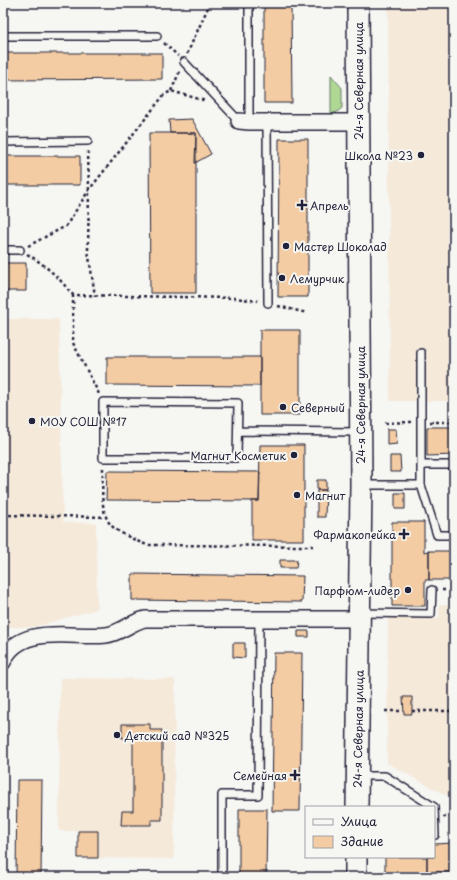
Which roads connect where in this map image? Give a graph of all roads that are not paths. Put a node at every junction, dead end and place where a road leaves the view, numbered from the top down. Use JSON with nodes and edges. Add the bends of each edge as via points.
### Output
{"nodes":[{"id":1,"x":249,"y":3,"type":"edge"},
{"id":2,"x":358,"y":3,"type":"edge"},
{"id":3,"x":3,"y":36,"type":"edge"},
{"id":4,"x":157,"y":36,"type":"road end"},
{"id":5,"x":184,"y":62,"type":"road end"},
{"id":6,"x":244,"y":122,"type":"junction"},
{"id":7,"x":267,"y":122,"type":"junction"},
{"id":8,"x":359,"y":122,"type":"junction"},
{"id":9,"x":88,"y":141,"type":"road end"},
{"id":10,"x":3,"y":142,"type":"edge"},
{"id":11,"x":3,"y":250,"type":"edge"},
{"id":12,"x":20,"y":250,"type":"road end"},
{"id":13,"x":268,"y":303,"type":"road end"},
{"id":14,"x":421,"y":353,"type":"dead end"},
{"id":15,"x":238,"y":431,"type":"junction"},
{"id":16,"x":360,"y":432,"type":"junction"},
{"id":17,"x":422,"y":465,"type":"junction"},
{"id":18,"x":454,"y":465,"type":"edge"},
{"id":19,"x":361,"y":485,"type":"junction"},
{"id":20,"x":421,"y":485,"type":"junction"},
{"id":21,"x":454,"y":535,"type":"edge"},
{"id":22,"x":432,"y":590,"type":"dead end"},
{"id":23,"x":358,"y":616,"type":"junction"},
{"id":24,"x":259,"y":618,"type":"junction"},
{"id":25,"x":3,"y":662,"type":"edge"},
{"id":26,"x":357,"y":776,"type":"junction"},
{"id":27,"x":357,"y":806,"type":"edge"},
{"id":28,"x":432,"y":806,"type":"edge"},
{"id":29,"x":356,"y":858,"type":"edge"},
{"id":30,"x":222,"y":877,"type":"edge"},
{"id":31,"x":356,"y":877,"type":"edge"}],
"edges":[{"from":1,"to":6,"type":"lane"},
{"from":2,"to":8,"type":"main road","name":"24-я Северная улица"},
{"from":3,"to":4,"type":"lane"},
{"from":5,"to":6,"type":"lane"},
{"from":6,"to":7,"type":"street"},
{"from":7,"to":8,"type":"street"},
{"from":7,"to":13,"type":"lane"},
{"from":8,"to":16,"type":"main road","name":"24-я Северная улица"},
{"from":9,"to":10,"type":"lane"},
{"from":11,"to":12,"type":"lane"},
{"from":14,"to":17,"type":"lane"},
{"from":15,"to":15,"type":"lane","via":[[238,403],[103,402],[103,458],[237,458]]},
{"from":15,"to":16,"type":"lane"},
{"from":16,"to":19,"type":"main road","name":"24-я Северная улица"},
{"from":17,"to":18,"type":"lane"},
{"from":17,"to":20,"type":"lane"},
{"from":19,"to":20,"type":"lane"},
{"from":19,"to":23,"type":"main road","name":"24-я Северная улица"},
{"from":20,"to":21,"type":"lane","via":[[437,535]]},
{"from":22,"to":23,"type":"lane","via":[[431,614]]},
{"from":23,"to":24,"type":"street"},
{"from":23,"to":26,"type":"main road","name":"24-я Северная улица"},
{"from":24,"to":25,"type":"street","via":[[145,619],[107,635],[30,637],[12,648]]},
{"from":24,"to":30,"type":"lane","via":[[258,796],[222,795]]},
{"from":26,"to":27,"type":"main road","name":"24-я Северная улица"},
{"from":26,"to":28,"type":"lane","via":[[385,776]]},
{"from":29,"to":31,"type":"main road"}]}
